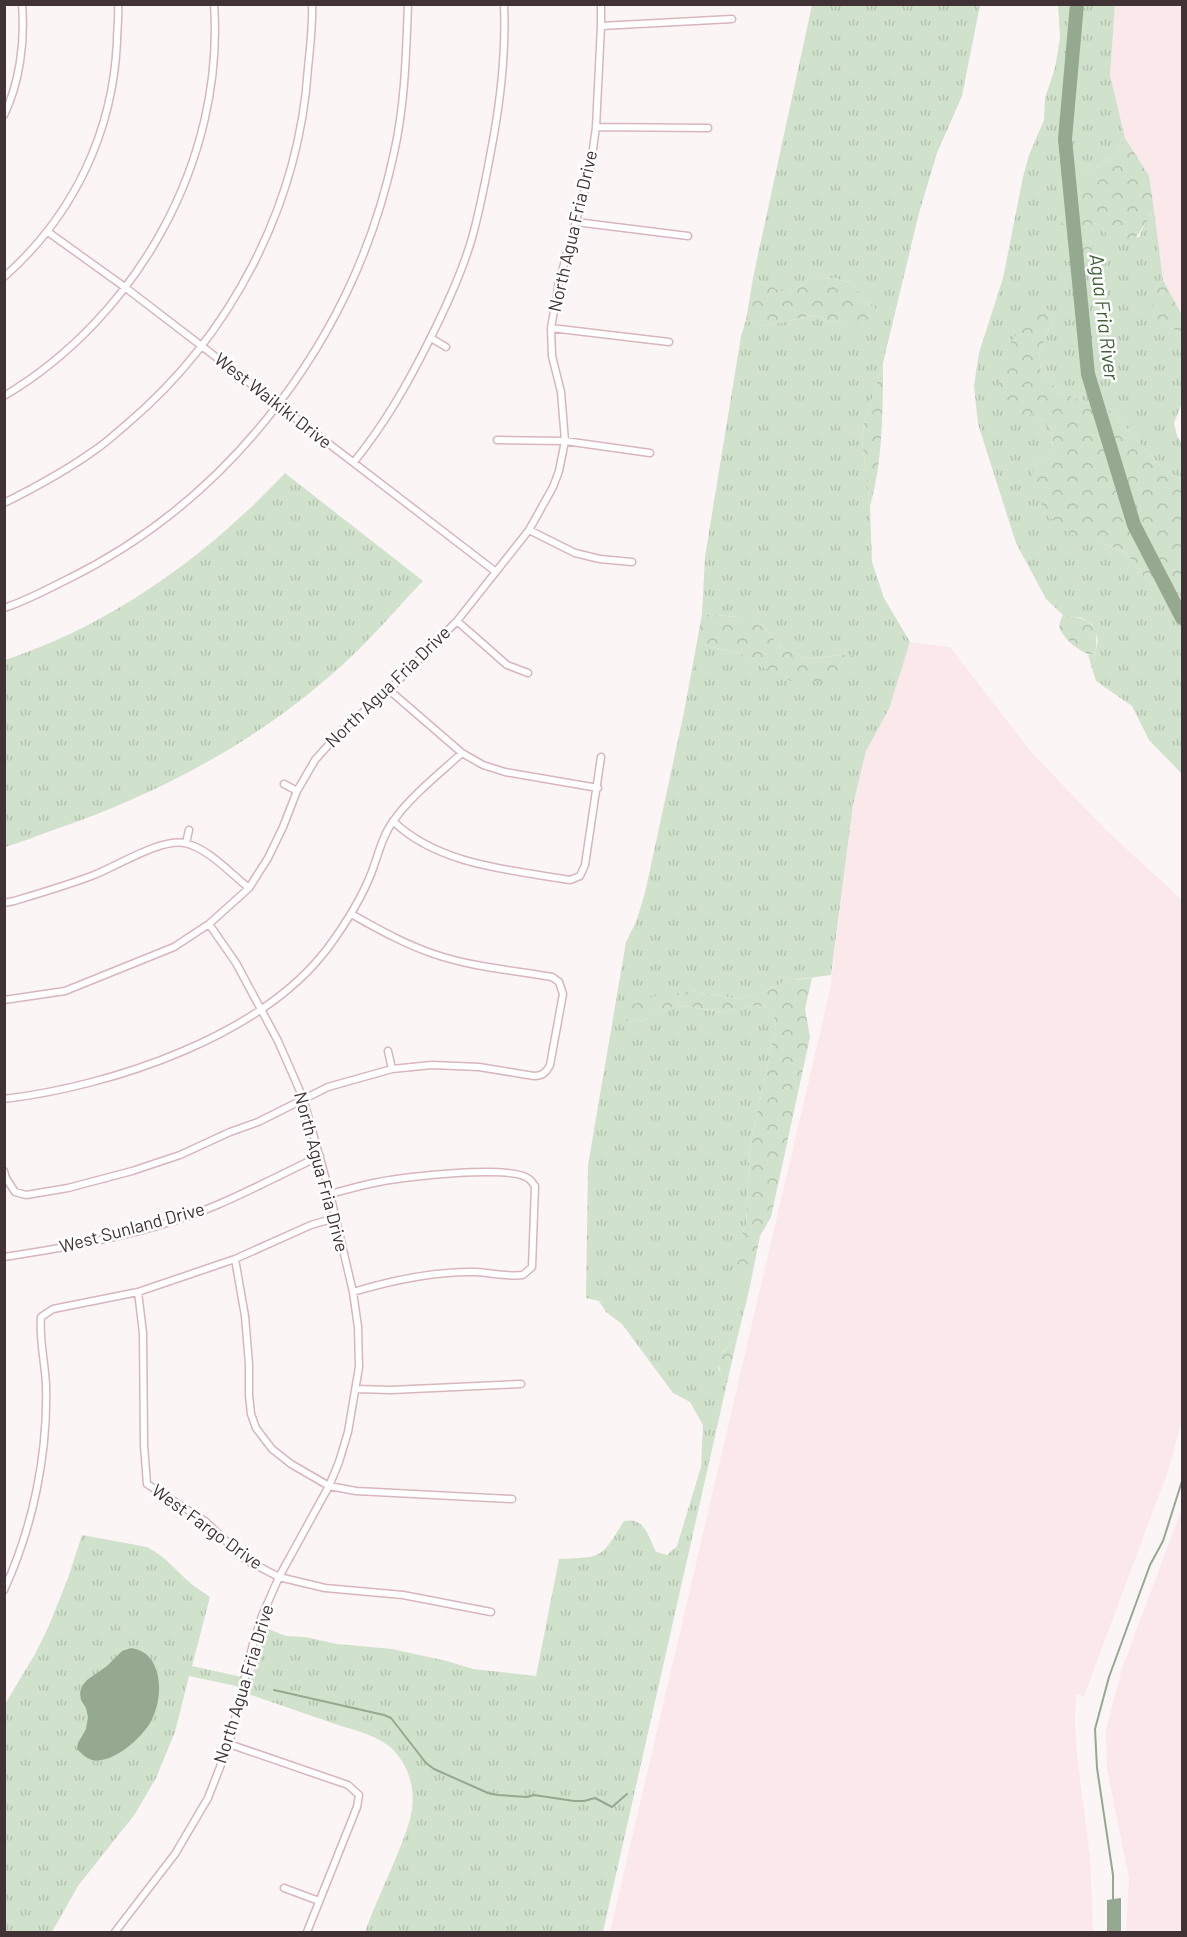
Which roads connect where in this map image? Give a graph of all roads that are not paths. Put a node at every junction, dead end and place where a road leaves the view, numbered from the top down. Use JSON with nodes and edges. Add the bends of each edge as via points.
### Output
{"nodes":[{"id":1,"x":22,"y":4,"type":"edge"},
{"id":2,"x":118,"y":4,"type":"edge"},
{"id":3,"x":213,"y":4,"type":"edge"},
{"id":4,"x":312,"y":4,"type":"edge"},
{"id":5,"x":408,"y":4,"type":"edge"},
{"id":6,"x":504,"y":4,"type":"edge"},
{"id":7,"x":601,"y":4,"type":"edge"},
{"id":8,"x":732,"y":19,"type":"dead end"},
{"id":9,"x":602,"y":26,"type":"junction"},
{"id":10,"x":4,"y":115,"type":"edge"},
{"id":11,"x":596,"y":127,"type":"junction"},
{"id":12,"x":708,"y":128,"type":"dead end"},
{"id":13,"x":576,"y":222,"type":"junction"},
{"id":14,"x":48,"y":232,"type":"junction"},
{"id":15,"x":688,"y":236,"type":"dead end"},
{"id":16,"x":4,"y":277,"type":"edge"},
{"id":17,"x":126,"y":288,"type":"junction"},
{"id":18,"x":552,"y":328,"type":"junction"},
{"id":19,"x":430,"y":338,"type":"junction"},
{"id":20,"x":669,"y":342,"type":"dead end"},
{"id":21,"x":202,"y":346,"type":"junction"},
{"id":22,"x":446,"y":347,"type":"dead end"},
{"id":23,"x":4,"y":396,"type":"edge"},
{"id":24,"x":278,"y":405,"type":"junction"},
{"id":25,"x":497,"y":440,"type":"dead end"},
{"id":26,"x":565,"y":441,"type":"junction"},
{"id":27,"x":650,"y":453,"type":"dead end"},
{"id":28,"x":354,"y":462,"type":"junction"},
{"id":29,"x":4,"y":503,"type":"edge"},
{"id":30,"x":529,"y":530,"type":"junction"},
{"id":31,"x":632,"y":562,"type":"dead end"},
{"id":32,"x":496,"y":572,"type":"junction"},
{"id":33,"x":4,"y":608,"type":"edge"},
{"id":34,"x":457,"y":621,"type":"junction"},
{"id":35,"x":528,"y":673,"type":"dead end"},
{"id":36,"x":389,"y":690,"type":"junction"},
{"id":37,"x":462,"y":753,"type":"junction"},
{"id":38,"x":601,"y":757,"type":"dead end"},
{"id":39,"x":285,"y":784,"type":"dead end"},
{"id":40,"x":598,"y":788,"type":"junction"},
{"id":41,"x":297,"y":791,"type":"junction"},
{"id":42,"x":393,"y":821,"type":"junction"},
{"id":43,"x":189,"y":830,"type":"dead end"},
{"id":44,"x":186,"y":843,"type":"junction"},
{"id":45,"x":249,"y":888,"type":"junction"},
{"id":46,"x":4,"y":903,"type":"edge"},
{"id":47,"x":351,"y":914,"type":"junction"},
{"id":48,"x":209,"y":924,"type":"junction"},
{"id":49,"x":4,"y":1000,"type":"edge"},
{"id":50,"x":261,"y":1010,"type":"junction"},
{"id":51,"x":388,"y":1051,"type":"dead end"},
{"id":52,"x":392,"y":1069,"type":"junction"},
{"id":53,"x":303,"y":1098,"type":"junction"},
{"id":54,"x":4,"y":1099,"type":"edge"},
{"id":55,"x":320,"y":1156,"type":"junction"},
{"id":56,"x":4,"y":1171,"type":"edge"},
{"id":57,"x":330,"y":1194,"type":"junction"},
{"id":58,"x":335,"y":1218,"type":"junction"},
{"id":59,"x":4,"y":1257,"type":"edge"},
{"id":60,"x":235,"y":1259,"type":"junction"},
{"id":61,"x":138,"y":1292,"type":"junction"},
{"id":62,"x":353,"y":1292,"type":"junction"},
{"id":63,"x":521,"y":1384,"type":"dead end"},
{"id":64,"x":356,"y":1389,"type":"junction"},
{"id":65,"x":329,"y":1486,"type":"junction"},
{"id":66,"x":512,"y":1499,"type":"dead end"},
{"id":67,"x":279,"y":1577,"type":"junction"},
{"id":68,"x":4,"y":1590,"type":"edge"},
{"id":69,"x":491,"y":1612,"type":"dead end"},
{"id":70,"x":230,"y":1744,"type":"junction"},
{"id":71,"x":284,"y":1888,"type":"dead end"},
{"id":72,"x":319,"y":1901,"type":"junction"},
{"id":73,"x":115,"y":1932,"type":"edge"},
{"id":74,"x":307,"y":1932,"type":"edge"}],
"edges":[{"from":1,"to":10,"type":"street","via":[[24,27],[19,67]]},
{"from":2,"to":14,"type":"street","via":[[116,72],[104,123],[84,175]]},
{"from":3,"to":17,"type":"street","via":[[213,67],[201,135],[170,216]]},
{"from":4,"to":21,"type":"street","via":[[306,104],[282,199],[251,269]]},
{"from":5,"to":24,"type":"street","via":[[402,111],[380,206],[363,258],[329,328]]},
{"from":6,"to":19,"type":"street","via":[[506,27],[499,106],[484,190],[457,280]]},
{"from":7,"to":9,"type":"street","name":"North Agua Fria Drive"},
{"from":8,"to":9,"type":"street"},
{"from":9,"to":11,"type":"street","name":"North Agua Fria Drive"},
{"from":11,"to":12,"type":"street"},
{"from":11,"to":13,"type":"street","name":"North Agua Fria Drive","via":[[590,171]]},
{"from":13,"to":15,"type":"street"},
{"from":13,"to":18,"type":"street","name":"North Agua Fria Drive","via":[[559,282]]},
{"from":14,"to":16,"type":"street"},
{"from":14,"to":17,"type":"street","name":"West Waikiki Drive"},
{"from":17,"to":21,"type":"street","name":"West Waikiki Drive"},
{"from":17,"to":23,"type":"street","via":[[68,349]]},
{"from":18,"to":20,"type":"street"},
{"from":18,"to":26,"type":"street","name":"North Agua Fria Drive","via":[[552,356],[561,392]]},
{"from":19,"to":22,"type":"street"},
{"from":19,"to":28,"type":"street","via":[[402,394]]},
{"from":21,"to":24,"type":"street","name":"West Waikiki Drive"},
{"from":21,"to":29,"type":"street","via":[[148,406],[97,449],[56,477]]},
{"from":24,"to":28,"type":"street","name":"West Waikiki Drive"},
{"from":24,"to":33,"type":"street","via":[[223,469],[177,510],[87,570]]},
{"from":25,"to":26,"type":"street"},
{"from":26,"to":27,"type":"street"},
{"from":26,"to":30,"type":"street","name":"North Agua Fria Drive","via":[[553,488]]},
{"from":28,"to":32,"type":"street","name":"West Waikiki Drive"},
{"from":30,"to":31,"type":"street","via":[[575,554]]},
{"from":30,"to":32,"type":"street","name":"North Agua Fria Drive"},
{"from":32,"to":34,"type":"street","name":"North Agua Fria Drive"},
{"from":34,"to":35,"type":"street","via":[[507,665]]},
{"from":34,"to":36,"type":"street","name":"North Agua Fria Drive"},
{"from":36,"to":37,"type":"street"},
{"from":36,"to":41,"type":"street","name":"North Agua Fria Drive","via":[[340,732],[315,760]]},
{"from":37,"to":40,"type":"street","via":[[505,772]]},
{"from":37,"to":42,"type":"street"},
{"from":38,"to":40,"type":"street"},
{"from":39,"to":41,"type":"street"},
{"from":40,"to":42,"type":"street","via":[[585,865],[580,876],[570,880],[463,860],[402,830]]},
{"from":41,"to":45,"type":"street","name":"North Agua Fria Drive","via":[[268,858]]},
{"from":42,"to":47,"type":"street"},
{"from":43,"to":44,"type":"street"},
{"from":44,"to":45,"type":"street","via":[[212,857]]},
{"from":44,"to":46,"type":"street","via":[[166,844],[96,875]]},
{"from":45,"to":48,"type":"street","name":"North Agua Fria Drive"},
{"from":47,"to":50,"type":"street","via":[[298,981]]},
{"from":47,"to":52,"type":"street","via":[[401,942],[437,955],[552,977],[559,982],[563,994],[550,1065],[541,1076],[479,1067],[432,1065]]},
{"from":48,"to":49,"type":"street","via":[[174,947],[65,991]]},
{"from":48,"to":50,"type":"street","name":"North Agua Fria Drive"},
{"from":50,"to":53,"type":"street","name":"North Agua Fria Drive"},
{"from":50,"to":54,"type":"street","via":[[188,1049],[142,1066],[38,1095]]},
{"from":51,"to":52,"type":"street"},
{"from":52,"to":53,"type":"street","via":[[328,1086]]},
{"from":53,"to":55,"type":"street","name":"North Agua Fria Drive"},
{"from":53,"to":56,"type":"street","via":[[180,1155],[68,1188],[26,1195],[15,1192]]},
{"from":55,"to":57,"type":"street","name":"North Agua Fria Drive"},
{"from":55,"to":59,"type":"street","name":"West Sunland Drive","via":[[216,1205],[156,1225]]},
{"from":57,"to":58,"type":"street","name":"North Agua Fria Drive"},
{"from":57,"to":62,"type":"street","via":[[427,1175],[492,1172],[520,1175],[535,1186],[532,1267],[523,1275],[438,1274],[388,1281]]},
{"from":58,"to":60,"type":"street"},
{"from":58,"to":62,"type":"street","name":"North Agua Fria Drive"},
{"from":60,"to":61,"type":"street"},
{"from":60,"to":65,"type":"street","via":[[245,1316],[251,1414],[256,1428],[272,1449]]},
{"from":61,"to":67,"type":"street","name":"West Fargo Drive","via":[[143,1333],[147,1484],[205,1521],[246,1560]]},
{"from":61,"to":68,"type":"street","via":[[53,1309],[41,1317],[46,1385],[41,1458],[33,1511]]},
{"from":62,"to":64,"type":"street","name":"North Agua Fria Drive","via":[[359,1344]]},
{"from":63,"to":64,"type":"street"},
{"from":64,"to":65,"type":"street","name":"North Agua Fria Drive","via":[[348,1432]]},
{"from":65,"to":66,"type":"street","via":[[356,1491]]},
{"from":65,"to":67,"type":"street","name":"North Agua Fria Drive"},
{"from":67,"to":69,"type":"street","name":"West Fargo Drive","via":[[325,1588],[403,1595]]},
{"from":67,"to":70,"type":"street","name":"North Agua Fria Drive","via":[[253,1644]]},
{"from":70,"to":72,"type":"street","via":[[348,1785],[359,1795]]},
{"from":70,"to":73,"type":"street","name":"North Agua Fria Drive","via":[[192,1827]]},
{"from":71,"to":72,"type":"street"},
{"from":72,"to":74,"type":"street"}]}
